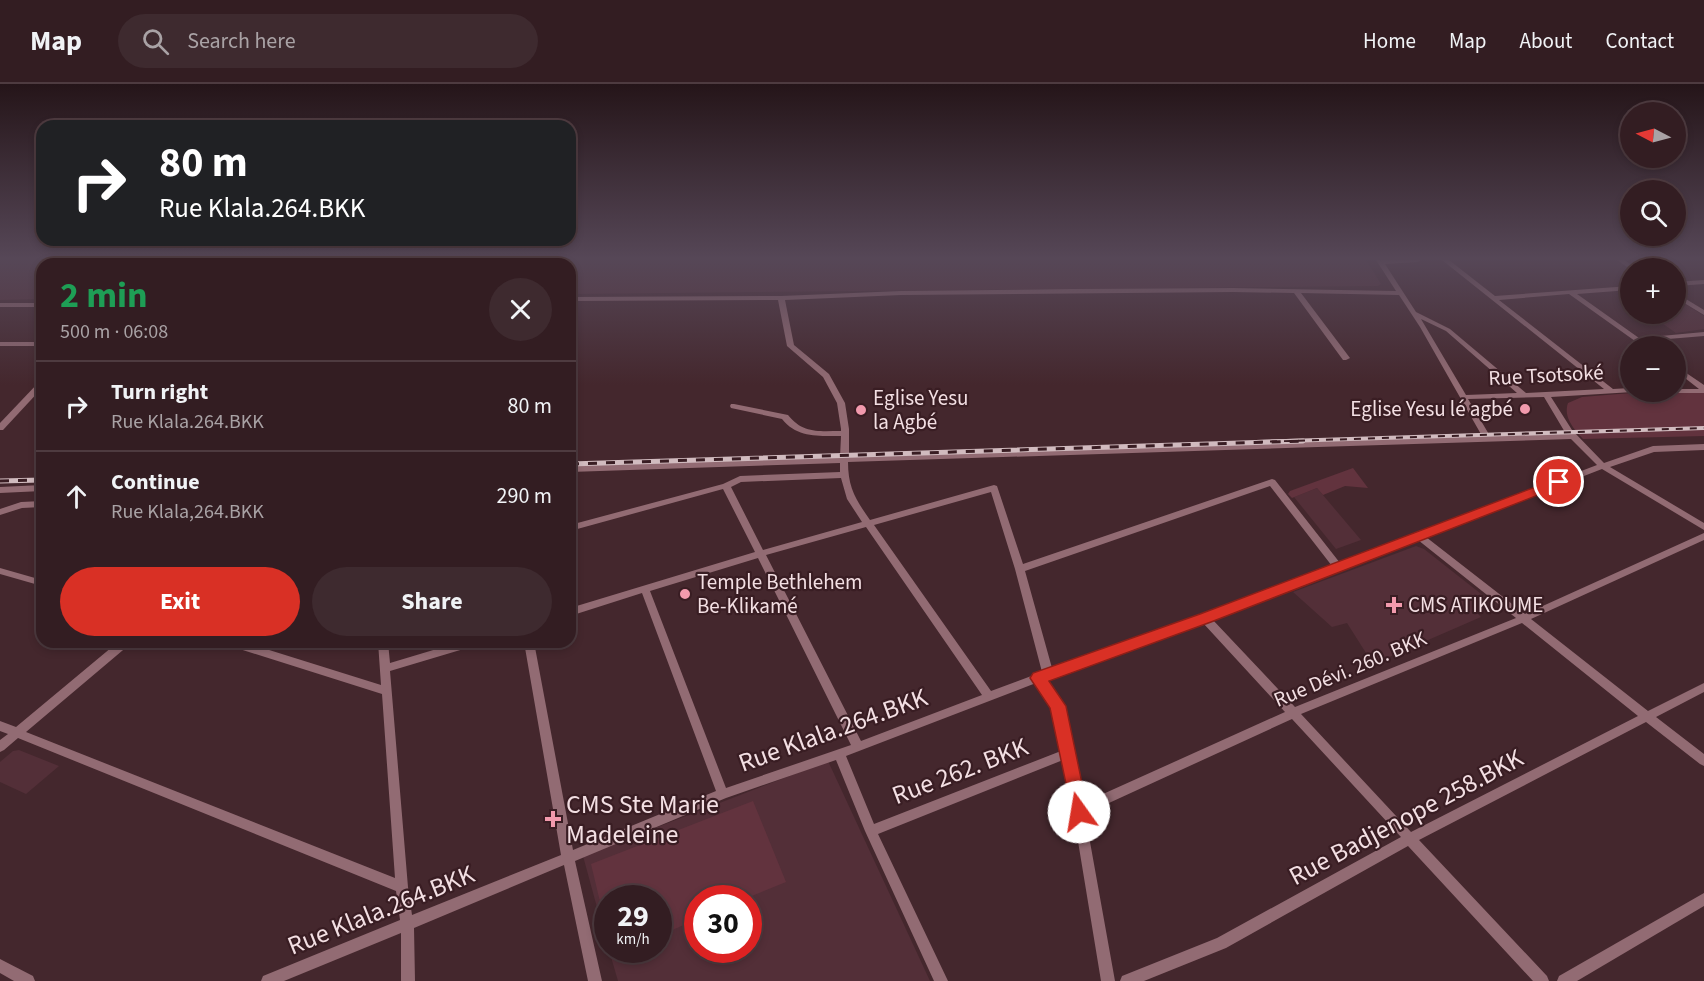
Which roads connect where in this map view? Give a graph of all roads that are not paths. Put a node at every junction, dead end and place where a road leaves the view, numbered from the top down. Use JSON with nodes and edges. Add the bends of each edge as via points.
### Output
{"nodes":[{"id":1,"x":781,"y":302,"type":"edge"},
{"id":2,"x":1304,"y":302,"type":"edge"},
{"id":3,"x":1406,"y":302,"type":"edge"},
{"id":4,"x":1498,"y":302,"type":"edge"},
{"id":5,"x":1584,"y":302,"type":"edge"},
{"id":6,"x":1687,"y":302,"type":"edge"},
{"id":7,"x":0,"y":305,"type":"edge"},
{"id":8,"x":36,"y":305,"type":"edge"},
{"id":9,"x":1414,"y":313,"type":"junction"},
{"id":10,"x":1704,"y":313,"type":"edge"},
{"id":11,"x":1704,"y":334,"type":"edge"},
{"id":12,"x":1630,"y":336,"type":"edge"},
{"id":13,"x":1681,"y":336,"type":"edge"},
{"id":14,"x":0,"y":344,"type":"edge"},
{"id":15,"x":36,"y":344,"type":"edge"},
{"id":16,"x":1346,"y":358,"type":"dead end"},
{"id":17,"x":1686,"y":376,"type":"edge"},
{"id":18,"x":36,"y":390,"type":"edge"},
{"id":19,"x":1610,"y":390,"type":"junction"},
{"id":20,"x":1620,"y":390,"type":"edge"},
{"id":21,"x":1704,"y":390,"type":"edge"},
{"id":22,"x":1686,"y":391,"type":"edge"},
{"id":23,"x":1546,"y":395,"type":"junction"},
{"id":24,"x":1525,"y":396,"type":"junction"},
{"id":25,"x":1464,"y":397,"type":"junction"},
{"id":26,"x":734,"y":406,"type":"dead end"},
{"id":27,"x":0,"y":428,"type":"edge"},
{"id":28,"x":844,"y":433,"type":"junction"},
{"id":29,"x":1487,"y":438,"type":"junction"},
{"id":30,"x":1579,"y":443,"type":"junction"},
{"id":31,"x":1704,"y":447,"type":"edge"},
{"id":32,"x":843,"y":460,"type":"junction"},
{"id":33,"x":1603,"y":466,"type":"junction"},
{"id":34,"x":576,"y":469,"type":"edge"},
{"id":35,"x":844,"y":475,"type":"junction"},
{"id":36,"x":726,"y":486,"type":"junction"},
{"id":37,"x":36,"y":488,"type":"edge"},
{"id":38,"x":0,"y":490,"type":"edge"},
{"id":39,"x":36,"y":504,"type":"edge"},
{"id":40,"x":0,"y":512,"type":"edge"},
{"id":41,"x":867,"y":522,"type":"junction"},
{"id":42,"x":576,"y":526,"type":"edge"},
{"id":43,"x":1704,"y":527,"type":"edge"},
{"id":44,"x":1419,"y":536,"type":"junction"},
{"id":45,"x":1704,"y":536,"type":"edge"},
{"id":46,"x":762,"y":553,"type":"junction"},
{"id":47,"x":1337,"y":566,"type":"junction"},
{"id":48,"x":1020,"y":570,"type":"junction"},
{"id":49,"x":0,"y":571,"type":"edge"},
{"id":50,"x":36,"y":581,"type":"edge"},
{"id":51,"x":645,"y":590,"type":"junction"},
{"id":52,"x":576,"y":610,"type":"edge"},
{"id":53,"x":1205,"y":618,"type":"junction"},
{"id":54,"x":1525,"y":618,"type":"junction"},
{"id":55,"x":118,"y":648,"type":"edge"},
{"id":56,"x":250,"y":648,"type":"edge"},
{"id":57,"x":384,"y":648,"type":"edge"},
{"id":58,"x":453,"y":648,"type":"edge"},
{"id":59,"x":530,"y":648,"type":"edge"},
{"id":60,"x":386,"y":668,"type":"junction"},
{"id":61,"x":1043,"y":676,"type":"junction"},
{"id":62,"x":1704,"y":687,"type":"edge"},
{"id":63,"x":386,"y":691,"type":"junction"},
{"id":64,"x":989,"y":697,"type":"junction"},
{"id":65,"x":1293,"y":713,"type":"junction"},
{"id":66,"x":1648,"y":716,"type":"junction"},
{"id":67,"x":0,"y":726,"type":"edge"},
{"id":68,"x":17,"y":733,"type":"junction"},
{"id":69,"x":0,"y":747,"type":"edge"},
{"id":70,"x":858,"y":747,"type":"junction"},
{"id":71,"x":838,"y":753,"type":"junction"},
{"id":72,"x":1066,"y":754,"type":"junction"},
{"id":73,"x":1704,"y":760,"type":"edge"},
{"id":74,"x":723,"y":794,"type":"junction"},
{"id":75,"x":1079,"y":812,"type":"junction"},
{"id":76,"x":871,"y":831,"type":"junction"},
{"id":77,"x":1409,"y":839,"type":"junction"},
{"id":78,"x":568,"y":857,"type":"junction"},
{"id":79,"x":402,"y":887,"type":"junction"},
{"id":80,"x":1704,"y":899,"type":"edge"},
{"id":81,"x":407,"y":924,"type":"junction"},
{"id":82,"x":0,"y":966,"type":"edge"},
{"id":83,"x":28,"y":981,"type":"edge"},
{"id":84,"x":268,"y":981,"type":"edge"},
{"id":85,"x":408,"y":981,"type":"edge"},
{"id":86,"x":595,"y":981,"type":"edge"},
{"id":87,"x":941,"y":981,"type":"edge"},
{"id":88,"x":1108,"y":981,"type":"edge"},
{"id":89,"x":1127,"y":981,"type":"edge"},
{"id":90,"x":1542,"y":981,"type":"edge"},
{"id":91,"x":1564,"y":981,"type":"edge"}],
"edges":[{"from":1,"to":28,"type":"street","via":[[791,346],[826,376],[841,403]]},
{"from":2,"to":16,"type":"street"},
{"from":3,"to":9,"type":"street"},
{"from":4,"to":19,"type":"street"},
{"from":5,"to":12,"type":"street"},
{"from":6,"to":10,"type":"street"},
{"from":7,"to":8,"type":"street"},
{"from":9,"to":24,"type":"street","via":[[1448,330]]},
{"from":9,"to":25,"type":"street"},
{"from":11,"to":13,"type":"street"},
{"from":14,"to":15,"type":"street"},
{"from":17,"to":21,"type":"street"},
{"from":18,"to":27,"type":"street"},
{"from":19,"to":20,"type":"street","name":"Rue Tsotsoké"},
{"from":19,"to":23,"type":"street","name":"Rue Tsotsoké"},
{"from":21,"to":22,"type":"street"},
{"from":23,"to":24,"type":"street","name":"Rue Tsotsoké"},
{"from":23,"to":30,"type":"street"},
{"from":24,"to":25,"type":"street","name":"Rue Tsotsoké"},
{"from":25,"to":29,"type":"street"},
{"from":26,"to":28,"type":"street","via":[[785,417],[792,428],[805,433]]},
{"from":28,"to":32,"type":"street"},
{"from":29,"to":30,"type":"street"},
{"from":29,"to":32,"type":"street"},
{"from":30,"to":33,"type":"street"},
{"from":31,"to":33,"type":"street","name":"Rue Klala.264.BKK","via":[[1653,449]]},
{"from":32,"to":34,"type":"street"},
{"from":32,"to":35,"type":"street"},
{"from":33,"to":43,"type":"street"},
{"from":33,"to":44,"type":"street","name":"Rue Klala.264.BKK"},
{"from":35,"to":36,"type":"street","via":[[740,479]]},
{"from":35,"to":41,"type":"street","via":[[851,499]]},
{"from":36,"to":42,"type":"street"},
{"from":36,"to":46,"type":"street"},
{"from":37,"to":38,"type":"street"},
{"from":39,"to":40,"type":"street"},
{"from":41,"to":46,"type":"street"},
{"from":41,"to":48,"type":"street","via":[[994,488]]},
{"from":41,"to":64,"type":"street"},
{"from":44,"to":47,"type":"street","name":"Rue Klala.264.BKK"},
{"from":44,"to":54,"type":"street"},
{"from":45,"to":54,"type":"street","name":"Rue Dévi. 260. BKK"},
{"from":46,"to":51,"type":"street"},
{"from":46,"to":70,"type":"street"},
{"from":47,"to":48,"type":"street","via":[[1272,482]]},
{"from":47,"to":53,"type":"street","name":"Rue Klala.264.BKK"},
{"from":48,"to":61,"type":"street"},
{"from":49,"to":50,"type":"street"},
{"from":51,"to":52,"type":"street"},
{"from":51,"to":74,"type":"street"},
{"from":53,"to":61,"type":"street","name":"Rue Klala.264.BKK"},
{"from":53,"to":65,"type":"street"},
{"from":54,"to":65,"type":"street","name":"Rue Dévi. 260. BKK"},
{"from":54,"to":66,"type":"street"},
{"from":55,"to":68,"type":"street"},
{"from":56,"to":63,"type":"street"},
{"from":57,"to":60,"type":"street"},
{"from":58,"to":60,"type":"street"},
{"from":59,"to":78,"type":"street"},
{"from":60,"to":63,"type":"street"},
{"from":61,"to":64,"type":"street","name":"Rue Klala.264.BKK"},
{"from":61,"to":72,"type":"street","via":[[1058,706]]},
{"from":62,"to":66,"type":"street","name":"Rue Badjenope 258.BKK"},
{"from":63,"to":79,"type":"street"},
{"from":64,"to":70,"type":"street","name":"Rue Klala.264.BKK"},
{"from":65,"to":75,"type":"street","name":"Rue Dévi. 260. BKK"},
{"from":65,"to":77,"type":"street"},
{"from":66,"to":73,"type":"street"},
{"from":66,"to":77,"type":"street","name":"Rue Badjenope 258.BKK"},
{"from":67,"to":68,"type":"street"},
{"from":68,"to":69,"type":"street"},
{"from":68,"to":79,"type":"street"},
{"from":70,"to":71,"type":"street","name":"Rue Klala.264.BKK"},
{"from":71,"to":74,"type":"street","name":"Rue Klala.264.BKK"},
{"from":71,"to":76,"type":"street"},
{"from":72,"to":75,"type":"street"},
{"from":72,"to":76,"type":"street","name":"Rue 262. BKK"},
{"from":74,"to":78,"type":"street","name":"Rue Klala.264.BKK"},
{"from":75,"to":88,"type":"street"},
{"from":76,"to":87,"type":"street"},
{"from":77,"to":89,"type":"street","name":"Rue Badjenope 258.BKK","via":[[1221,943]]},
{"from":77,"to":90,"type":"street"},
{"from":78,"to":81,"type":"street","name":"Rue Klala.264.BKK"},
{"from":78,"to":86,"type":"street"},
{"from":79,"to":81,"type":"street"},
{"from":80,"to":91,"type":"street"},
{"from":81,"to":84,"type":"street","name":"Rue Klala.264.BKK"},
{"from":81,"to":85,"type":"street"},
{"from":82,"to":83,"type":"street"}]}
